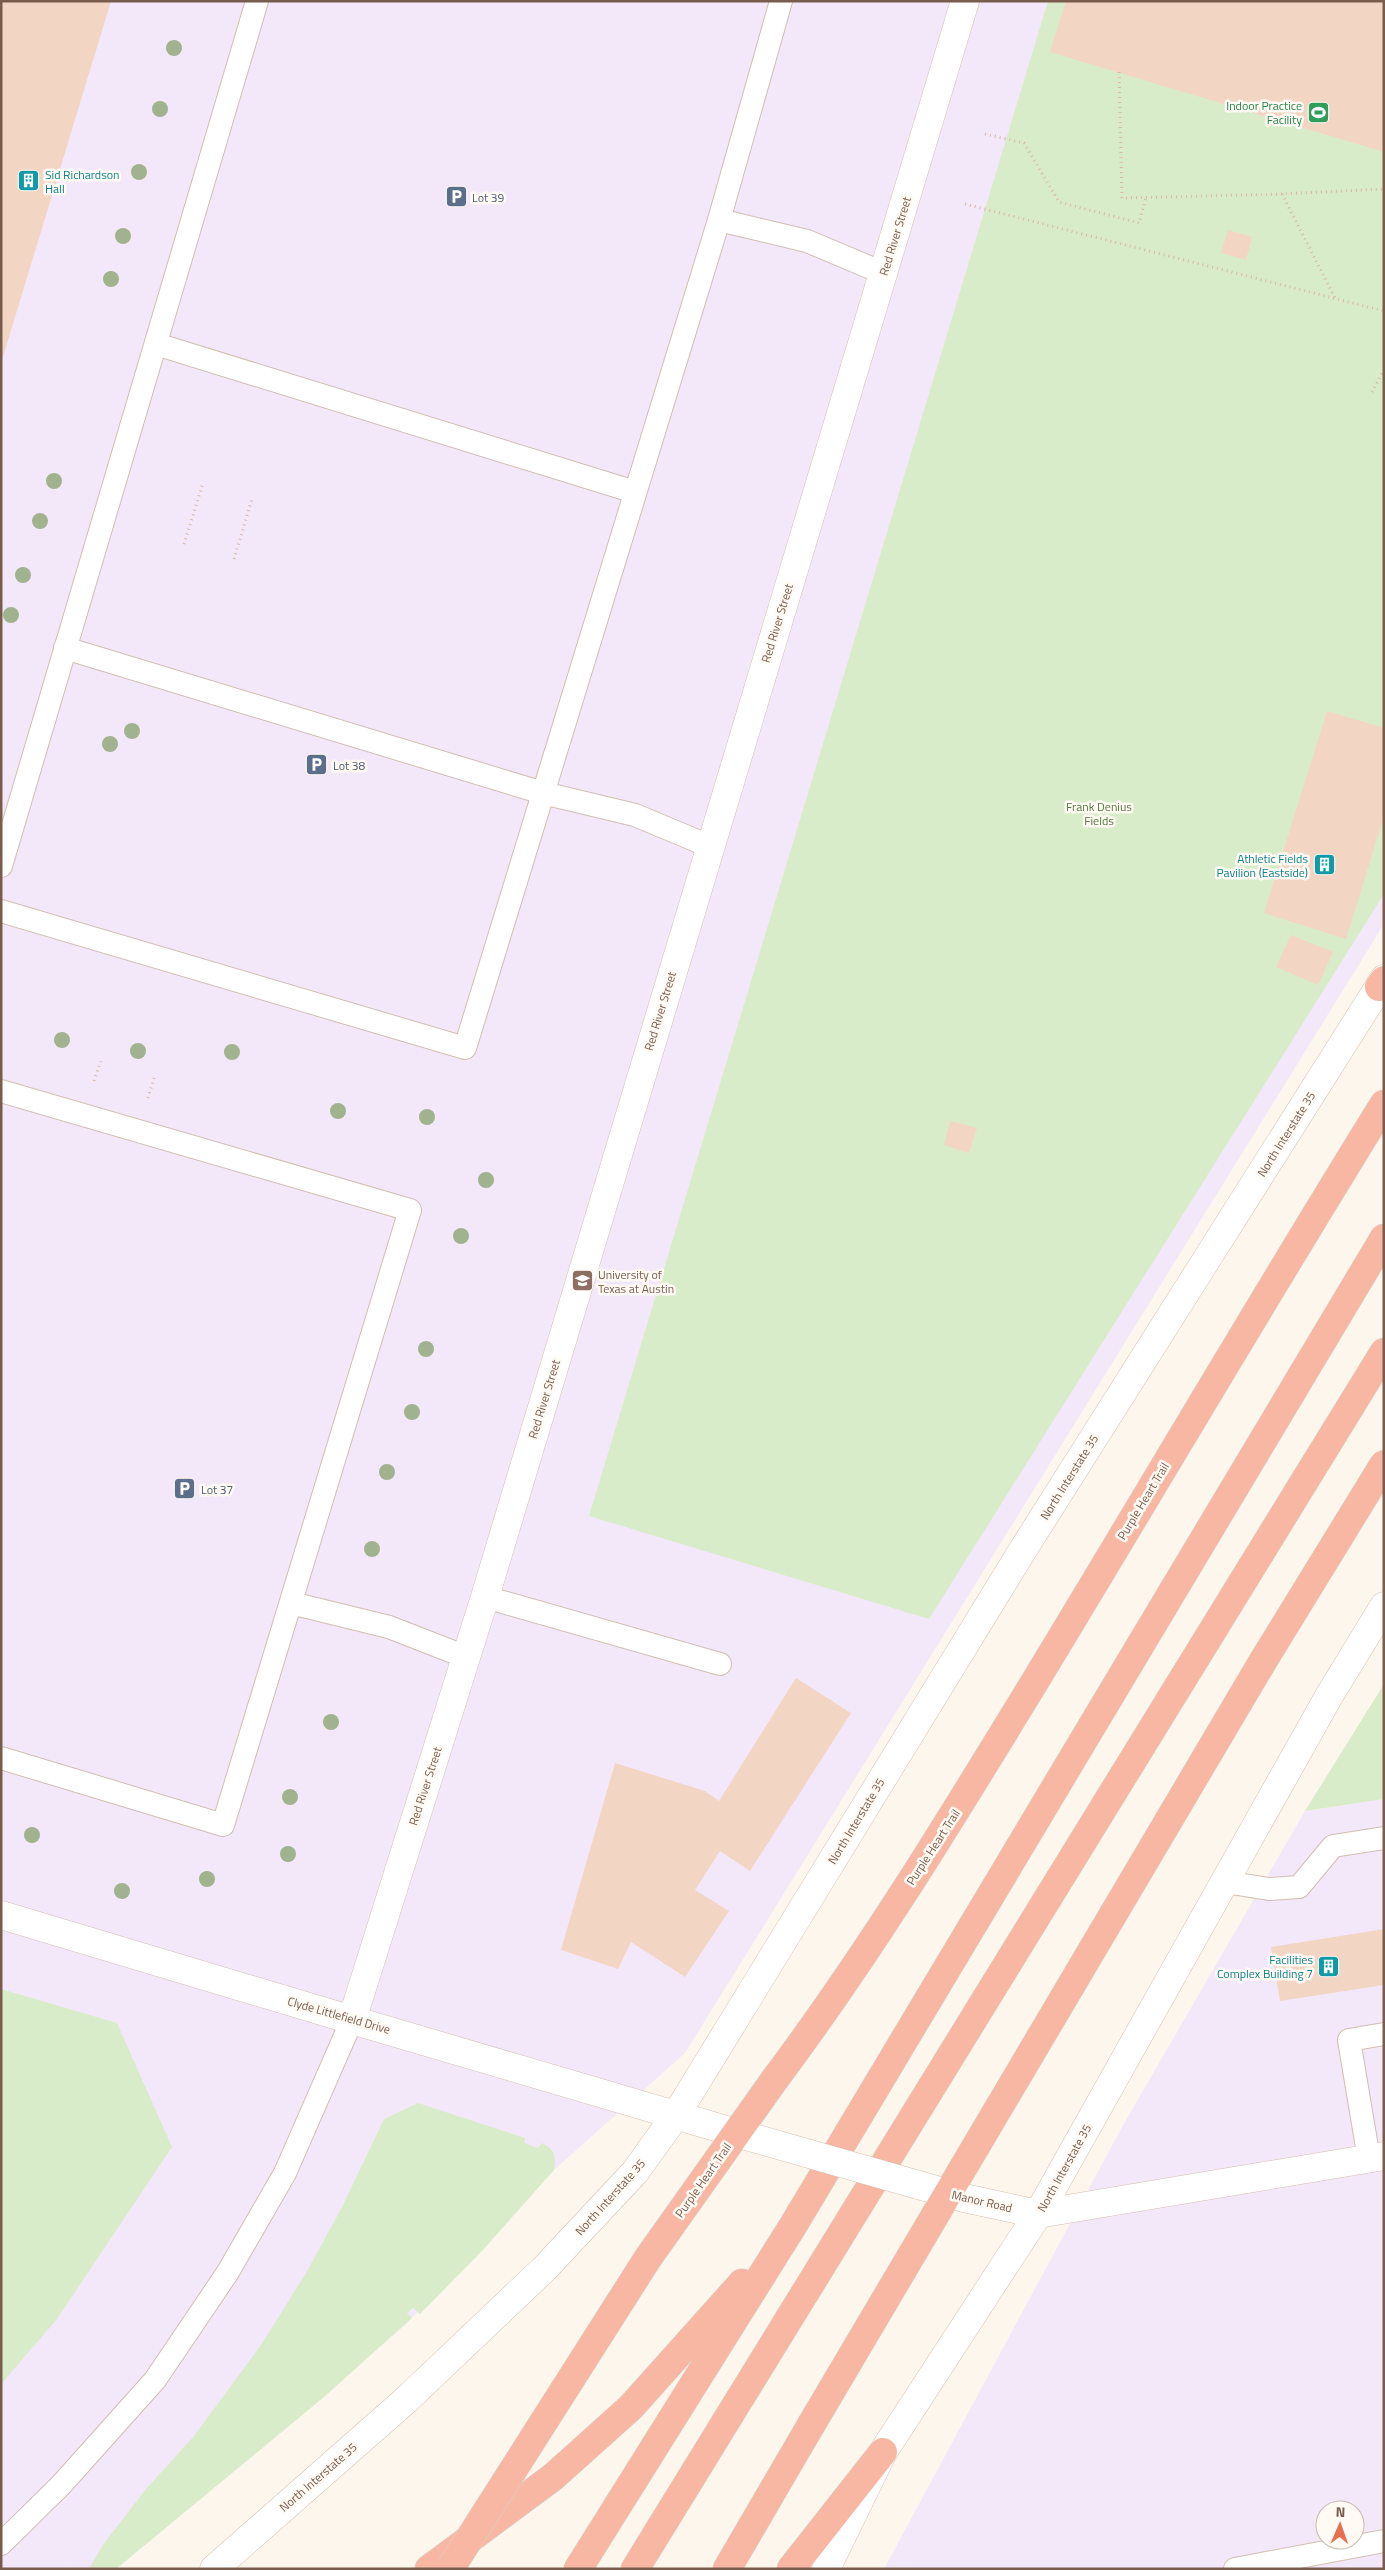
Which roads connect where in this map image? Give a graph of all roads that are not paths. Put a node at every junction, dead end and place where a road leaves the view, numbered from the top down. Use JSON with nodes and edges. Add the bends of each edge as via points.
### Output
{"nodes":[{"id":1,"x":257,"y":1,"type":"edge"},
{"id":2,"x":781,"y":1,"type":"edge"},
{"id":3,"x":965,"y":1,"type":"edge"},
{"id":4,"x":719,"y":220,"type":"junction"},
{"id":5,"x":883,"y":273,"type":"junction"},
{"id":6,"x":156,"y":344,"type":"junction"},
{"id":7,"x":636,"y":492,"type":"junction"},
{"id":8,"x":65,"y":648,"type":"junction"},
{"id":9,"x":543,"y":793,"type":"junction"},
{"id":10,"x":709,"y":846,"type":"junction"},
{"id":11,"x":1,"y":866,"type":"edge"},
{"id":12,"x":1,"y":911,"type":"edge"},
{"id":13,"x":1382,"y":982,"type":"edge"},
{"id":14,"x":1,"y":1091,"type":"edge"},
{"id":15,"x":1384,"y":1104,"type":"edge"},
{"id":16,"x":1384,"y":1238,"type":"edge"},
{"id":17,"x":1384,"y":1352,"type":"edge"},
{"id":18,"x":1384,"y":1464,"type":"edge"},
{"id":19,"x":485,"y":1596,"type":"junction"},
{"id":20,"x":291,"y":1603,"type":"junction"},
{"id":21,"x":1384,"y":1606,"type":"edge"},
{"id":22,"x":466,"y":1657,"type":"junction"},
{"id":23,"x":720,"y":1664,"type":"dead end"},
{"id":24,"x":1,"y":1758,"type":"edge"},
{"id":25,"x":1384,"y":1838,"type":"edge"},
{"id":26,"x":1225,"y":1882,"type":"junction"},
{"id":27,"x":1,"y":1914,"type":"edge"},
{"id":28,"x":352,"y":2020,"type":"junction"},
{"id":29,"x":1384,"y":2034,"type":"edge"},
{"id":30,"x":676,"y":2115,"type":"junction"},
{"id":31,"x":1376,"y":2158,"type":"edge"},
{"id":32,"x":1038,"y":2214,"type":"junction"},
{"id":33,"x":794,"y":2224,"type":"junction"},
{"id":34,"x":811,"y":2425,"type":"junction"},
{"id":35,"x":883,"y":2452,"type":"junction"},
{"id":36,"x":1384,"y":2541,"type":"edge"},
{"id":37,"x":1,"y":2544,"type":"edge"},
{"id":38,"x":214,"y":2569,"type":"edge"},
{"id":39,"x":429,"y":2569,"type":"edge"},
{"id":40,"x":450,"y":2569,"type":"edge"},
{"id":41,"x":578,"y":2569,"type":"edge"},
{"id":42,"x":635,"y":2569,"type":"edge"},
{"id":43,"x":727,"y":2569,"type":"edge"},
{"id":44,"x":738,"y":2569,"type":"edge"},
{"id":45,"x":791,"y":2569,"type":"edge"},
{"id":46,"x":826,"y":2569,"type":"edge"},
{"id":47,"x":1235,"y":2569,"type":"edge"}],
"edges":[{"from":1,"to":6,"type":"lane"},
{"from":2,"to":4,"type":"lane"},
{"from":3,"to":5,"type":"street","name":"Red River Street"},
{"from":4,"to":5,"type":"lane","via":[[807,241]]},
{"from":4,"to":7,"type":"lane"},
{"from":5,"to":10,"type":"street","name":"Red River Street"},
{"from":6,"to":7,"type":"lane"},
{"from":6,"to":8,"type":"lane"},
{"from":7,"to":9,"type":"lane"},
{"from":8,"to":9,"type":"lane"},
{"from":8,"to":11,"type":"lane"},
{"from":9,"to":10,"type":"lane","via":[[635,815]]},
{"from":9,"to":12,"type":"lane","via":[[465,1048]]},
{"from":10,"to":19,"type":"street","name":"Red River Street"},
{"from":13,"to":30,"type":"street","name":"North Interstate 35","via":[[1018,1556]]},
{"from":14,"to":20,"type":"lane","via":[[410,1210]]},
{"from":15,"to":40,"type":"highway","name":"Purple Heart Trail","bridge":true,"via":[[944,1829],[826,2011],[648,2258]]},
{"from":16,"to":33,"type":"highway"},
{"from":17,"to":42,"type":"highway"},
{"from":18,"to":34,"type":"highway","bridge":true,"via":[[1263,1661]]},
{"from":19,"to":22,"type":"street","name":"Red River Street"},
{"from":19,"to":23,"type":"lane"},
{"from":20,"to":22,"type":"lane","via":[[389,1627]]},
{"from":20,"to":24,"type":"lane","via":[[223,1826]]},
{"from":21,"to":26,"type":"street","name":"North Interstate 35","via":[[1328,1696]]},
{"from":22,"to":28,"type":"street","name":"Red River Street"},
{"from":25,"to":26,"type":"lane","via":[[1333,1846],[1299,1886],[1269,1888]]},
{"from":26,"to":32,"type":"street","name":"North Interstate 35"},
{"from":27,"to":28,"type":"street","name":"Clyde Littlefield Drive"},
{"from":28,"to":30,"type":"street","name":"Clyde Littlefield Drive"},
{"from":28,"to":37,"type":"lane","via":[[284,2173],[228,2272],[155,2380],[61,2485]]},
{"from":29,"to":31,"type":"lane","via":[[1349,2040]]},
{"from":30,"to":32,"type":"street","name":"Manor Road","bridge":true,"via":[[964,2198]]},
{"from":30,"to":38,"type":"street","name":"North Interstate 35","via":[[635,2172],[545,2268],[406,2400]]},
{"from":31,"to":32,"type":"street","name":"Manor Road"},
{"from":32,"to":35,"type":"street","name":"North Interstate 35"},
{"from":33,"to":39,"type":"highway","via":[[631,2407],[553,2477]]},
{"from":33,"to":41,"type":"highway"},
{"from":34,"to":43,"type":"highway"},
{"from":34,"to":44,"type":"highway"},
{"from":35,"to":45,"type":"highway"},
{"from":35,"to":46,"type":"street","name":"North Interstate 35"},
{"from":36,"to":47,"type":"lane"}]}
